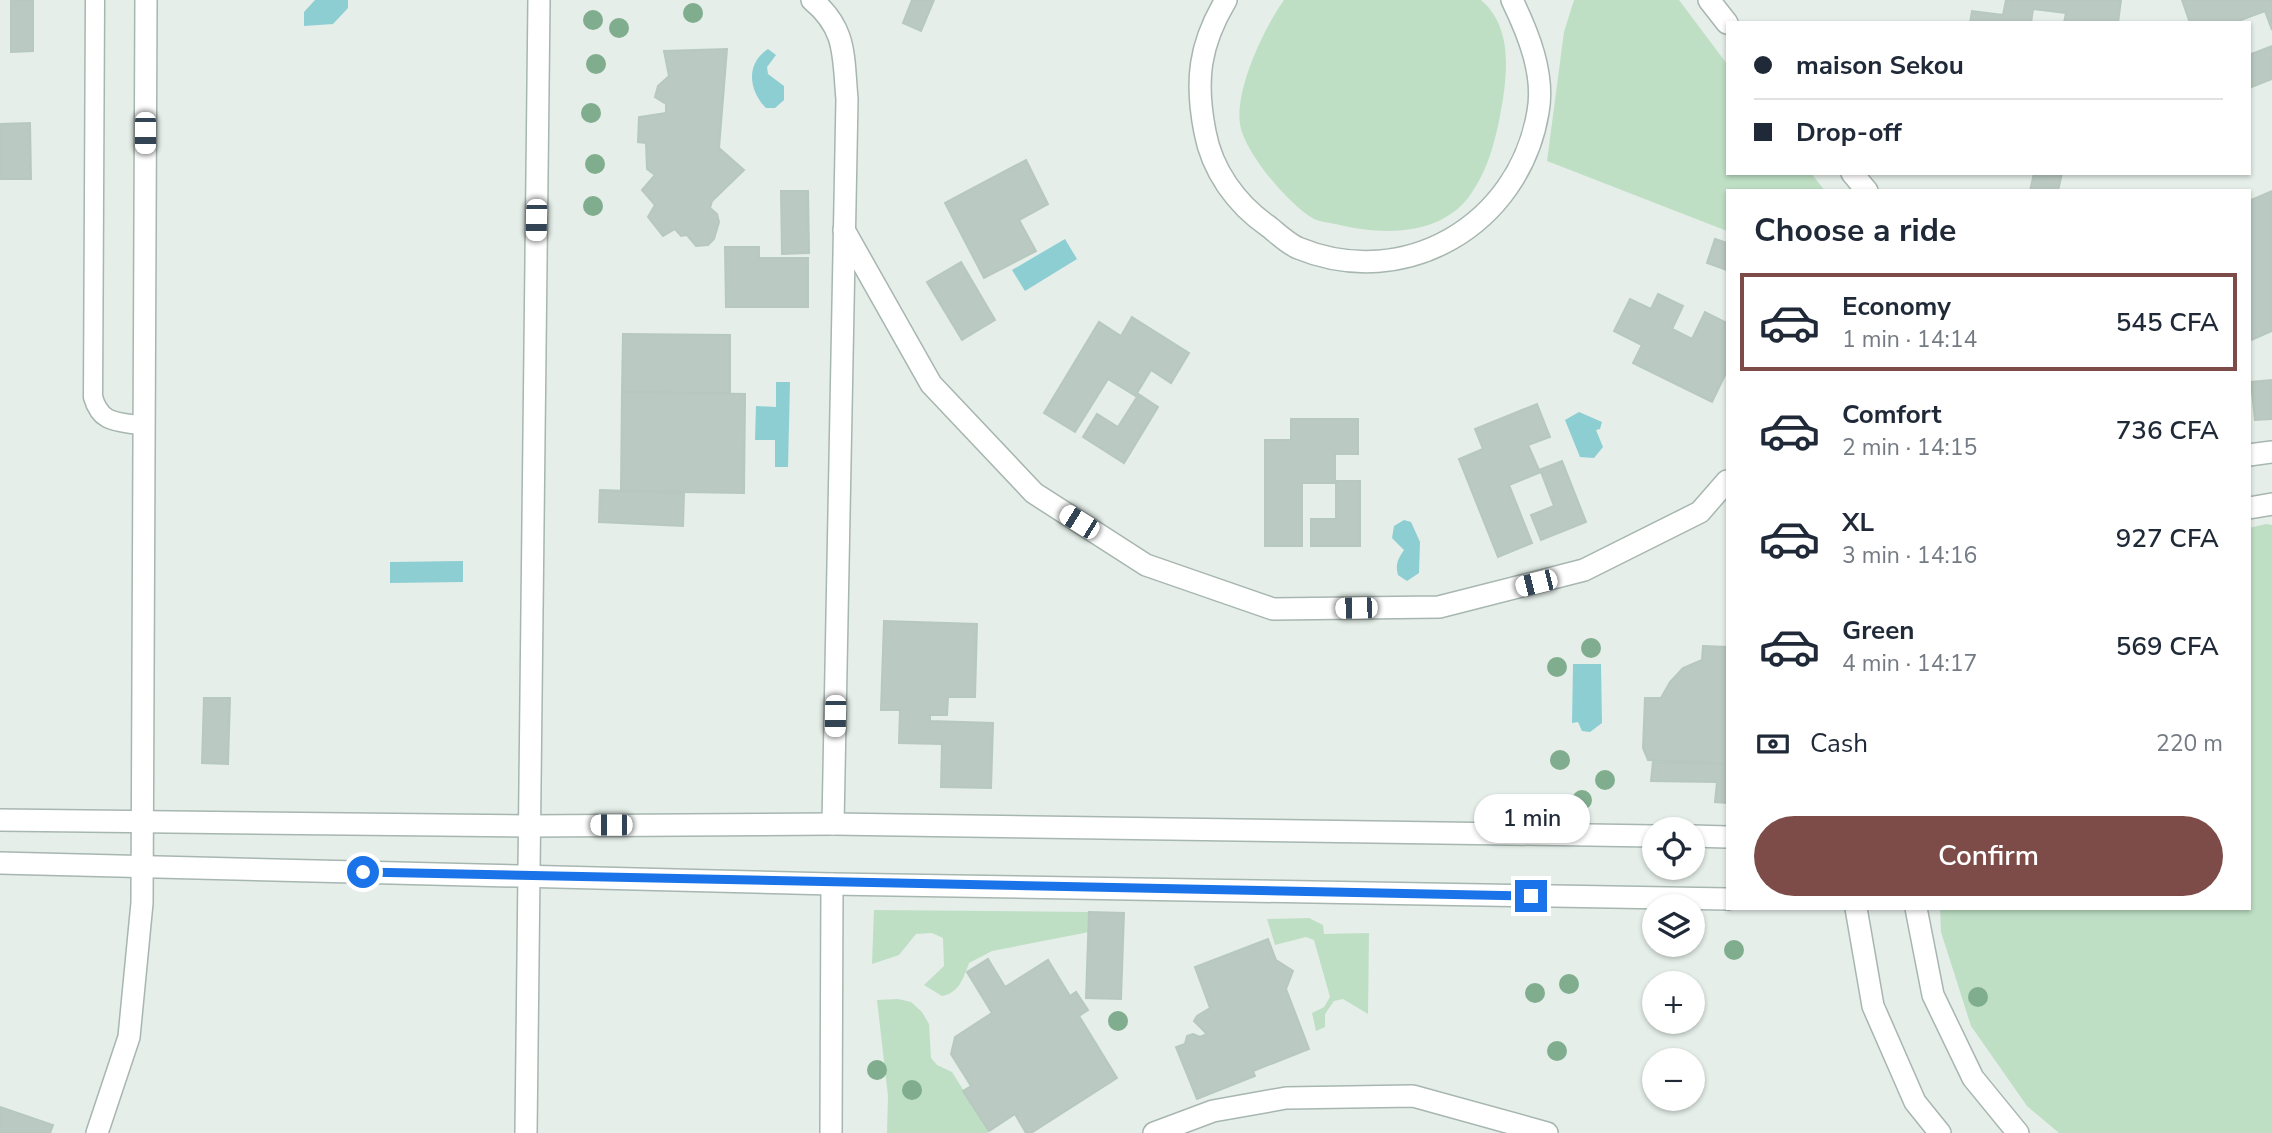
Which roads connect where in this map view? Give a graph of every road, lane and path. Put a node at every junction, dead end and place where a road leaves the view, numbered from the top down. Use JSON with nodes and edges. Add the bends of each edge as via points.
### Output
{"nodes":[{"id":1,"x":95,"y":0,"type":"edge"},
{"id":2,"x":146,"y":0,"type":"edge"},
{"id":3,"x":539,"y":0,"type":"edge"},
{"id":4,"x":811,"y":0,"type":"edge"},
{"id":5,"x":1226,"y":0,"type":"edge"},
{"id":6,"x":1512,"y":0,"type":"edge"},
{"id":7,"x":1709,"y":0,"type":"edge"},
{"id":8,"x":1726,"y":22,"type":"edge"},
{"id":9,"x":1854,"y":175,"type":"edge"},
{"id":10,"x":1865,"y":189,"type":"edge"},
{"id":11,"x":844,"y":230,"type":"junction"},
{"id":12,"x":144,"y":426,"type":"junction"},
{"id":13,"x":2272,"y":452,"type":"edge"},
{"id":14,"x":2251,"y":455,"type":"edge"},
{"id":15,"x":1726,"y":482,"type":"edge"},
{"id":16,"x":2272,"y":505,"type":"edge"},
{"id":17,"x":2251,"y":508,"type":"edge"},
{"id":18,"x":0,"y":820,"type":"edge"},
{"id":19,"x":142,"y":821,"type":"junction"},
{"id":20,"x":833,"y":824,"type":"junction"},
{"id":21,"x":528,"y":826,"type":"junction"},
{"id":22,"x":1642,"y":836,"type":"edge"},
{"id":23,"x":1705,"y":836,"type":"edge"},
{"id":24,"x":1726,"y":837,"type":"edge"},
{"id":25,"x":0,"y":863,"type":"edge"},
{"id":26,"x":142,"y":865,"type":"junction"},
{"id":27,"x":529,"y":877,"type":"junction"},
{"id":28,"x":832,"y":884,"type":"junction"},
{"id":29,"x":1726,"y":899,"type":"edge"},
{"id":30,"x":1856,"y":910,"type":"edge"},
{"id":31,"x":1916,"y":910,"type":"edge"},
{"id":32,"x":525,"y":1131,"type":"edge"},
{"id":33,"x":97,"y":1133,"type":"edge"},
{"id":34,"x":831,"y":1133,"type":"edge"},
{"id":35,"x":1154,"y":1133,"type":"edge"},
{"id":36,"x":1548,"y":1133,"type":"edge"},
{"id":37,"x":1940,"y":1133,"type":"edge"},
{"id":38,"x":2018,"y":1133,"type":"edge"}],
"edges":[{"from":1,"to":12,"type":"lane","via":[[93,397],[98,412],[107,419]]},
{"from":2,"to":12,"type":"street"},
{"from":3,"to":21,"type":"street"},
{"from":4,"to":11,"type":"street","via":[[829,15],[842,40],[847,99]]},
{"from":5,"to":6,"type":"street","via":[[1209,29],[1197,92],[1209,155],[1245,209],[1265,225],[1297,247],[1359,263],[1423,254],[1479,223],[1519,173],[1539,111],[1534,47]]},
{"from":7,"to":8,"type":"street"},
{"from":9,"to":10,"type":"street"},
{"from":11,"to":15,"type":"street","via":[[931,384],[1034,493],[1146,565],[1273,610],[1439,607],[1584,570],[1700,512]]},
{"from":11,"to":20,"type":"street"},
{"from":12,"to":19,"type":"street"},
{"from":13,"to":14,"type":"street"},
{"from":16,"to":17,"type":"street"},
{"from":18,"to":19,"type":"street"},
{"from":19,"to":21,"type":"street"},
{"from":19,"to":26,"type":"street"},
{"from":20,"to":21,"type":"street"},
{"from":20,"to":22,"type":"street"},
{"from":21,"to":27,"type":"street"},
{"from":23,"to":24,"type":"street"},
{"from":25,"to":26,"type":"street"},
{"from":26,"to":27,"type":"street"},
{"from":26,"to":33,"type":"street","via":[[130,1037]]},
{"from":27,"to":28,"type":"street"},
{"from":27,"to":32,"type":"street"},
{"from":28,"to":29,"type":"street"},
{"from":28,"to":34,"type":"street"},
{"from":30,"to":37,"type":"street","via":[[1873,1006],[1915,1102]]},
{"from":31,"to":38,"type":"street","via":[[1933,995],[1973,1078]]},
{"from":35,"to":36,"type":"street","via":[[1213,1111],[1286,1098],[1413,1096]]}]}
